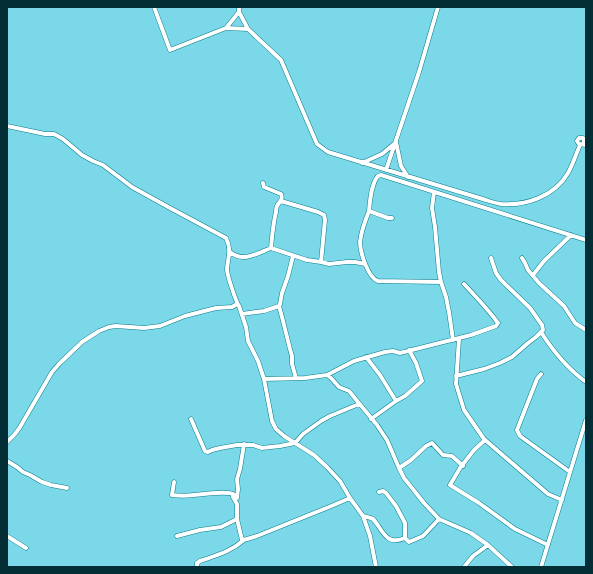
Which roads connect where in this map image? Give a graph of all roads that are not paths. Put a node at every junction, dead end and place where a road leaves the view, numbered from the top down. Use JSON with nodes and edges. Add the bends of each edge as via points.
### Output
{"nodes":[{"id":1,"x":154,"y":7,"type":"edge"},
{"id":2,"x":438,"y":7,"type":"edge"},
{"id":3,"x":239,"y":9,"type":"edge"},
{"id":4,"x":226,"y":28,"type":"junction"},
{"id":5,"x":248,"y":29,"type":"junction"},
{"id":6,"x":7,"y":126,"type":"edge"},
{"id":7,"x":585,"y":139,"type":"edge"},
{"id":8,"x":395,"y":142,"type":"junction"},
{"id":9,"x":583,"y":145,"type":"edge"},
{"id":10,"x":362,"y":163,"type":"junction"},
{"id":11,"x":386,"y":170,"type":"junction"},
{"id":12,"x":408,"y":177,"type":"junction"},
{"id":13,"x":263,"y":183,"type":"dead end"},
{"id":14,"x":434,"y":192,"type":"junction"},
{"id":15,"x":281,"y":201,"type":"junction"},
{"id":16,"x":368,"y":211,"type":"junction"},
{"id":17,"x":392,"y":218,"type":"dead end"},
{"id":18,"x":571,"y":235,"type":"junction"},
{"id":19,"x":586,"y":240,"type":"edge"},
{"id":20,"x":271,"y":248,"type":"junction"},
{"id":21,"x":230,"y":252,"type":"junction"},
{"id":22,"x":293,"y":256,"type":"junction"},
{"id":23,"x":491,"y":258,"type":"dead end"},
{"id":24,"x":522,"y":258,"type":"dead end"},
{"id":25,"x":321,"y":262,"type":"junction"},
{"id":26,"x":365,"y":264,"type":"junction"},
{"id":27,"x":533,"y":275,"type":"junction"},
{"id":28,"x":441,"y":282,"type":"junction"},
{"id":29,"x":464,"y":284,"type":"dead end"},
{"id":30,"x":237,"y":304,"type":"junction"},
{"id":31,"x":279,"y":306,"type":"junction"},
{"id":32,"x":242,"y":314,"type":"junction"},
{"id":33,"x":586,"y":330,"type":"edge"},
{"id":34,"x":541,"y":332,"type":"junction"},
{"id":35,"x":459,"y":339,"type":"junction"},
{"id":36,"x":453,"y":340,"type":"junction"},
{"id":37,"x":409,"y":350,"type":"junction"},
{"id":38,"x":366,"y":357,"type":"junction"},
{"id":39,"x":541,"y":374,"type":"dead end"},
{"id":40,"x":327,"y":375,"type":"junction"},
{"id":41,"x":456,"y":376,"type":"junction"},
{"id":42,"x":296,"y":378,"type":"junction"},
{"id":43,"x":264,"y":379,"type":"junction"},
{"id":44,"x":586,"y":382,"type":"edge"},
{"id":45,"x":396,"y":401,"type":"junction"},
{"id":46,"x":360,"y":404,"type":"junction"},
{"id":47,"x":191,"y":419,"type":"dead end"},
{"id":48,"x":371,"y":419,"type":"junction"},
{"id":49,"x":586,"y":420,"type":"edge"},
{"id":50,"x":485,"y":440,"type":"junction"},
{"id":51,"x":7,"y":442,"type":"edge"},
{"id":52,"x":295,"y":443,"type":"junction"},
{"id":53,"x":244,"y":444,"type":"junction"},
{"id":54,"x":7,"y":461,"type":"edge"},
{"id":55,"x":463,"y":466,"type":"junction"},
{"id":56,"x":398,"y":468,"type":"junction"},
{"id":57,"x":570,"y":472,"type":"junction"},
{"id":58,"x":174,"y":482,"type":"dead end"},
{"id":59,"x":67,"y":488,"type":"dead end"},
{"id":60,"x":380,"y":492,"type":"dead end"},
{"id":61,"x":233,"y":494,"type":"junction"},
{"id":62,"x":350,"y":498,"type":"junction"},
{"id":63,"x":562,"y":500,"type":"junction"},
{"id":64,"x":363,"y":516,"type":"junction"},
{"id":65,"x":237,"y":519,"type":"junction"},
{"id":66,"x":439,"y":519,"type":"junction"},
{"id":67,"x":7,"y":536,"type":"edge"},
{"id":68,"x":177,"y":536,"type":"dead end"},
{"id":69,"x":405,"y":538,"type":"junction"},
{"id":70,"x":245,"y":539,"type":"junction"},
{"id":71,"x":488,"y":545,"type":"junction"},
{"id":72,"x":548,"y":545,"type":"junction"},
{"id":73,"x":26,"y":548,"type":"dead end"},
{"id":74,"x":197,"y":567,"type":"edge"},
{"id":75,"x":376,"y":567,"type":"edge"},
{"id":76,"x":464,"y":567,"type":"edge"},
{"id":77,"x":512,"y":567,"type":"edge"},
{"id":78,"x":541,"y":567,"type":"edge"}],
"edges":[{"from":1,"to":4,"type":"street","via":[[170,50]]},
{"from":2,"to":8,"type":"street"},
{"from":3,"to":4,"type":"street"},
{"from":3,"to":5,"type":"street"},
{"from":4,"to":5,"type":"street"},
{"from":5,"to":10,"type":"street","via":[[281,60],[317,144],[328,152]]},
{"from":6,"to":21,"type":"street","via":[[54,134],[63,139],[82,155],[103,165],[132,187],[226,238]]},
{"from":7,"to":9,"type":"street","via":[[578,139],[578,143]]},
{"from":8,"to":10,"type":"street","via":[[382,154]]},
{"from":8,"to":11,"type":"street"},
{"from":8,"to":12,"type":"street","via":[[401,166]]},
{"from":9,"to":12,"type":"street","via":[[563,181],[543,196],[526,202],[501,204]]},
{"from":10,"to":11,"type":"street"},
{"from":11,"to":12,"type":"street"},
{"from":13,"to":15,"type":"street","via":[[264,187],[281,194]]},
{"from":14,"to":16,"type":"street","via":[[379,175],[375,179]]},
{"from":14,"to":18,"type":"street"},
{"from":14,"to":28,"type":"street","via":[[432,208]]},
{"from":15,"to":20,"type":"street","via":[[275,213]]},
{"from":15,"to":25,"type":"street","via":[[324,215]]},
{"from":16,"to":17,"type":"street"},
{"from":16,"to":26,"type":"street","via":[[360,244]]},
{"from":18,"to":19,"type":"street"},
{"from":18,"to":27,"type":"street"},
{"from":20,"to":21,"type":"street","via":[[244,257],[234,256]]},
{"from":20,"to":22,"type":"street"},
{"from":21,"to":30,"type":"street","via":[[227,271]]},
{"from":22,"to":25,"type":"street"},
{"from":22,"to":31,"type":"street"},
{"from":23,"to":34,"type":"street","via":[[501,280],[538,319],[542,325]]},
{"from":24,"to":27,"type":"street"},
{"from":25,"to":26,"type":"street"},
{"from":26,"to":28,"type":"street","via":[[373,279],[378,281]]},
{"from":27,"to":33,"type":"street","via":[[564,306],[574,323]]},
{"from":28,"to":36,"type":"street"},
{"from":29,"to":35,"type":"street","via":[[498,323],[496,326]]},
{"from":30,"to":32,"type":"street"},
{"from":30,"to":51,"type":"street","via":[[185,316],[160,326],[116,326],[90,336],[52,372],[17,431]]},
{"from":31,"to":32,"type":"street"},
{"from":31,"to":42,"type":"street"},
{"from":32,"to":43,"type":"street","via":[[248,341]]},
{"from":34,"to":41,"type":"street","via":[[512,357],[484,369]]},
{"from":34,"to":44,"type":"street","via":[[557,354]]},
{"from":35,"to":36,"type":"street"},
{"from":35,"to":41,"type":"street"},
{"from":36,"to":37,"type":"street"},
{"from":37,"to":38,"type":"street"},
{"from":37,"to":45,"type":"street","via":[[422,381]]},
{"from":38,"to":40,"type":"street"},
{"from":38,"to":45,"type":"street"},
{"from":39,"to":57,"type":"street","via":[[517,430],[520,436]]},
{"from":40,"to":42,"type":"street"},
{"from":40,"to":46,"type":"street","via":[[339,387],[349,391]]},
{"from":41,"to":50,"type":"street","via":[[464,410]]},
{"from":42,"to":43,"type":"street"},
{"from":43,"to":52,"type":"street","via":[[272,421],[276,429]]},
{"from":45,"to":48,"type":"street"},
{"from":46,"to":48,"type":"street"},
{"from":46,"to":52,"type":"street","via":[[321,421]]},
{"from":47,"to":53,"type":"street","via":[[205,451]]},
{"from":48,"to":56,"type":"street","via":[[387,440]]},
{"from":49,"to":57,"type":"street"},
{"from":50,"to":55,"type":"street"},
{"from":50,"to":63,"type":"street","via":[[548,494]]},
{"from":52,"to":53,"type":"street","via":[[262,448]]},
{"from":52,"to":62,"type":"street","via":[[327,467],[340,481]]},
{"from":53,"to":61,"type":"street","via":[[237,479],[237,498]]},
{"from":54,"to":59,"type":"street","via":[[42,482]]},
{"from":55,"to":56,"type":"street","via":[[452,456],[443,454],[432,443]]},
{"from":55,"to":72,"type":"street","via":[[450,485],[491,510],[515,529]]},
{"from":56,"to":66,"type":"street","via":[[419,498]]},
{"from":57,"to":63,"type":"street"},
{"from":58,"to":61,"type":"street","via":[[172,495]]},
{"from":60,"to":69,"type":"street","via":[[386,493],[396,506],[405,523]]},
{"from":61,"to":65,"type":"street","via":[[237,504]]},
{"from":62,"to":64,"type":"street"},
{"from":62,"to":70,"type":"street"},
{"from":63,"to":72,"type":"street"},
{"from":64,"to":69,"type":"street","via":[[374,520],[387,538]]},
{"from":64,"to":75,"type":"street"},
{"from":65,"to":68,"type":"street","via":[[221,527]]},
{"from":65,"to":70,"type":"street","via":[[242,540]]},
{"from":66,"to":69,"type":"street","via":[[423,536],[409,542]]},
{"from":66,"to":71,"type":"street","via":[[471,533]]},
{"from":67,"to":73,"type":"street"},
{"from":70,"to":74,"type":"street","via":[[230,550],[200,561]]},
{"from":71,"to":76,"type":"street"},
{"from":71,"to":77,"type":"street"},
{"from":72,"to":78,"type":"street"}]}
